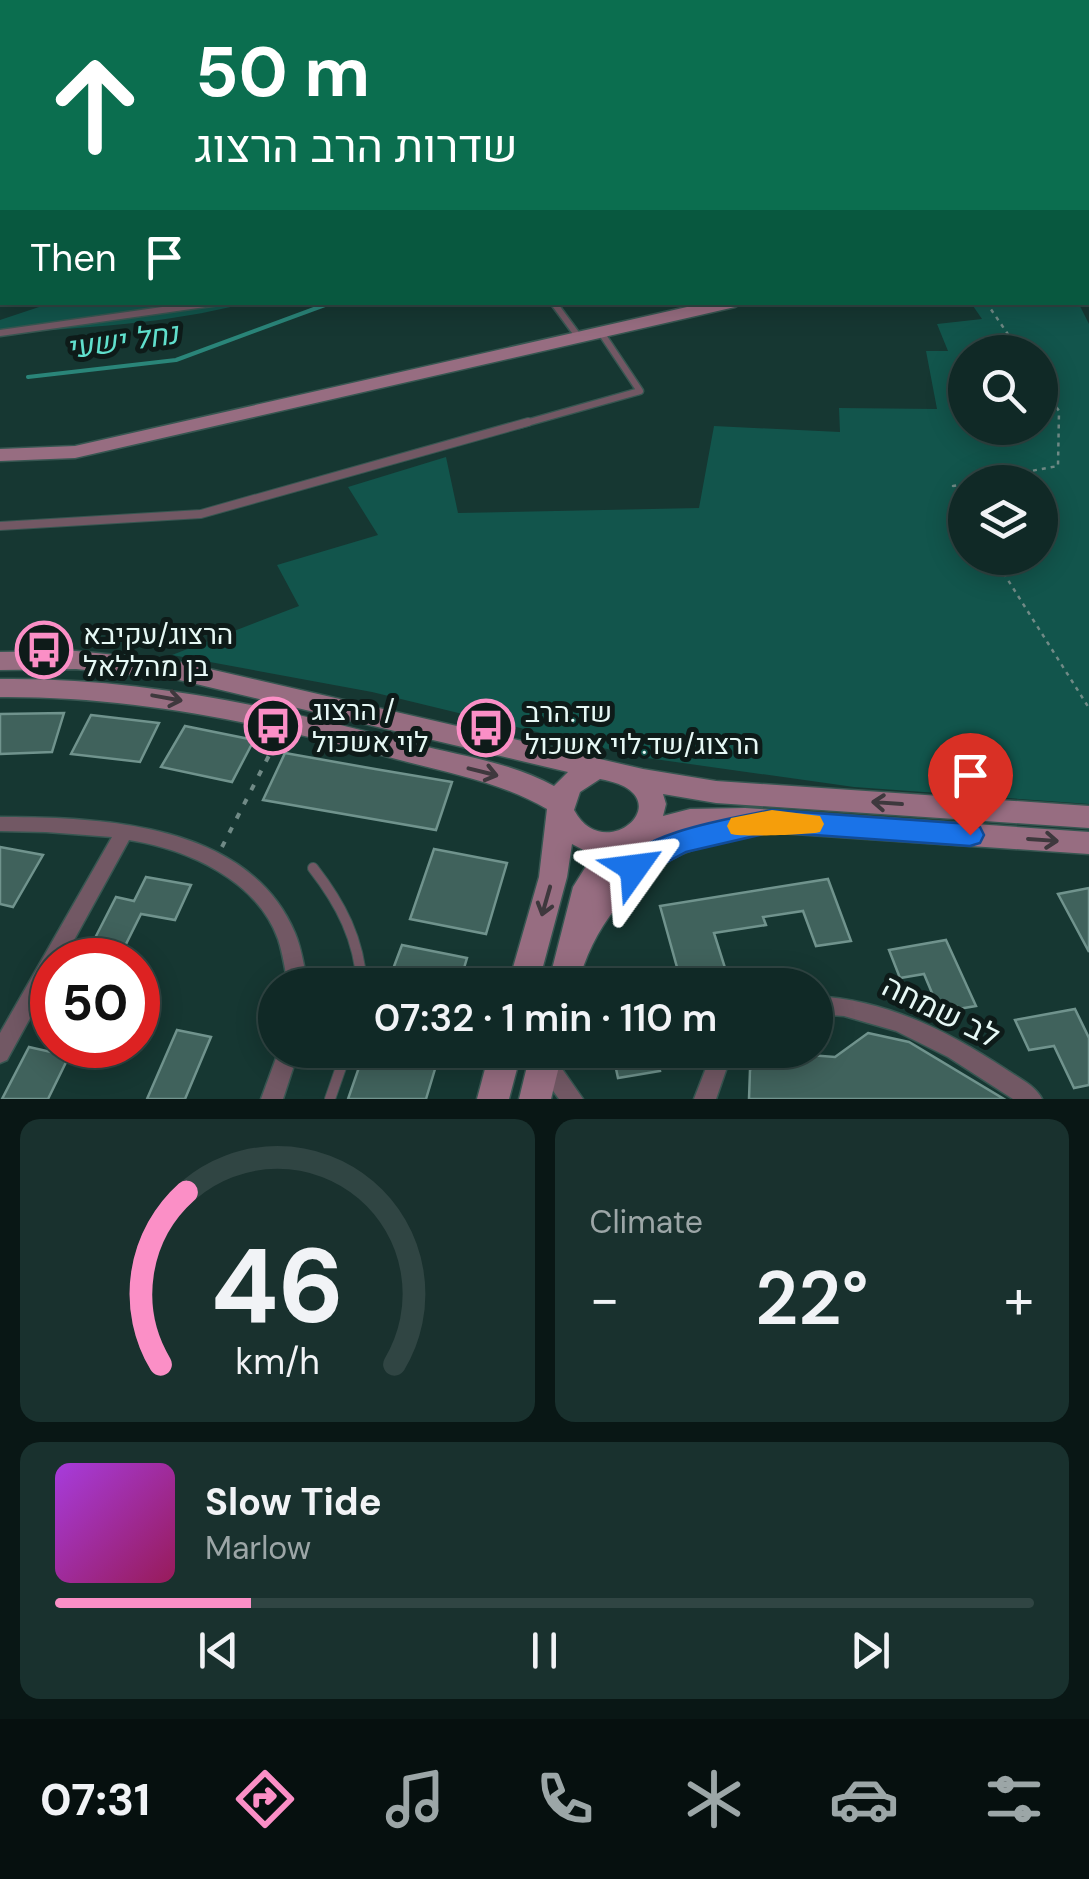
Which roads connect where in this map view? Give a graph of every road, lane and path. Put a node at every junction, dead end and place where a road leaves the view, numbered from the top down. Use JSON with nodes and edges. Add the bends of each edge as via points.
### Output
{"nodes":[{"id":1,"x":198,"y":305,"type":"edge"},
{"id":2,"x":556,"y":305,"type":"edge"},
{"id":3,"x":720,"y":305,"type":"edge"},
{"id":4,"x":988,"y":305,"type":"edge"},
{"id":5,"x":600,"y":331,"type":"junction"},
{"id":6,"x":0,"y":333,"type":"edge"},
{"id":7,"x":1008,"y":335,"type":"edge"},
{"id":8,"x":578,"y":336,"type":"junction"},
{"id":9,"x":1058,"y":410,"type":"edge"},
{"id":10,"x":0,"y":455,"type":"edge"},
{"id":11,"x":1058,"y":466,"type":"edge"},
{"id":12,"x":0,"y":526,"type":"edge"},
{"id":13,"x":1005,"y":575,"type":"edge"},
{"id":14,"x":0,"y":661,"type":"edge"},
{"id":15,"x":0,"y":688,"type":"edge"},
{"id":16,"x":1089,"y":708,"type":"edge"},
{"id":17,"x":285,"y":724,"type":"junction"},
{"id":18,"x":599,"y":769,"type":"junction"},
{"id":19,"x":640,"y":780,"type":"junction"},
{"id":20,"x":561,"y":809,"type":"junction"},
{"id":21,"x":1089,"y":817,"type":"edge"},
{"id":22,"x":772,"y":821,"type":"junction"},
{"id":23,"x":0,"y":824,"type":"edge"},
{"id":24,"x":124,"y":833,"type":"junction"},
{"id":25,"x":630,"y":838,"type":"junction"},
{"id":26,"x":1089,"y":843,"type":"edge"},
{"id":27,"x":217,"y":858,"type":"junction"},
{"id":28,"x":313,"y":868,"type":"dead end"},
{"id":29,"x":64,"y":938,"type":"edge"},
{"id":30,"x":297,"y":968,"type":"edge"},
{"id":31,"x":361,"y":968,"type":"edge"},
{"id":32,"x":528,"y":968,"type":"edge"},
{"id":33,"x":567,"y":968,"type":"edge"},
{"id":34,"x":567,"y":968,"type":"edge"},
{"id":35,"x":30,"y":999,"type":"edge"},
{"id":36,"x":833,"y":1004,"type":"edge"},
{"id":37,"x":0,"y":1053,"type":"edge"},
{"id":38,"x":283,"y":1068,"type":"edge"},
{"id":39,"x":341,"y":1068,"type":"edge"},
{"id":40,"x":501,"y":1068,"type":"edge"},
{"id":41,"x":543,"y":1068,"type":"edge"},
{"id":42,"x":550,"y":1068,"type":"edge"},
{"id":43,"x":717,"y":1068,"type":"edge"},
{"id":44,"x":272,"y":1099,"type":"edge"},
{"id":45,"x":330,"y":1099,"type":"edge"},
{"id":46,"x":493,"y":1099,"type":"edge"},
{"id":47,"x":535,"y":1099,"type":"edge"},
{"id":48,"x":572,"y":1099,"type":"edge"},
{"id":49,"x":706,"y":1099,"type":"edge"},
{"id":50,"x":1031,"y":1099,"type":"edge"}],
"edges":[{"from":1,"to":6,"type":"lane"},
{"from":2,"to":8,"type":"lane"},
{"from":3,"to":5,"type":"main road"},
{"from":4,"to":7,"type":"path"},
{"from":5,"to":8,"type":"main road"},
{"from":5,"to":12,"type":"lane","via":[[640,391],[201,514]]},
{"from":8,"to":10,"type":"main road","via":[[75,452]]},
{"from":9,"to":11,"type":"path"},
{"from":13,"to":16,"type":"path"},
{"from":14,"to":18,"type":"main road","via":[[175,670]]},
{"from":15,"to":17,"type":"main road","one_way":true,"via":[[112,690]]},
{"from":17,"to":20,"type":"main road","one_way":true,"via":[[502,776],[529,785]]},
{"from":17,"to":27,"type":"path"},
{"from":18,"to":19,"type":"main road"},
{"from":18,"to":20,"type":"main road","via":[[572,780]]},
{"from":21,"to":19,"type":"main road","one_way":true,"via":[[716,792]]},
{"from":19,"to":25,"type":"main road","via":[[654,811]]},
{"from":20,"to":25,"type":"main road","via":[[568,826],[590,841]]},
{"from":20,"to":32,"type":"main road","one_way":true,"via":[[553,877]]},
{"from":22,"to":25,"type":"main road","via":[[690,820]]},
{"from":22,"to":26,"type":"main road","one_way":true},
{"from":22,"to":34,"type":"main road","via":[[690,838],[634,868],[596,908]]},
{"from":23,"to":24,"type":"street"},
{"from":24,"to":27,"type":"street"},
{"from":24,"to":29,"type":"street"},
{"from":25,"to":33,"type":"main road","via":[[587,886]]},
{"from":27,"to":30,"type":"street","via":[[277,912]]},
{"from":28,"to":31,"type":"lane","via":[[350,923]]},
{"from":35,"to":37,"type":"street"},
{"from":36,"to":50,"type":"street","name":"לב שמחה","via":[[901,1023]]},
{"from":38,"to":44,"type":"street"},
{"from":39,"to":45,"type":"lane"},
{"from":40,"to":46,"type":"main road"},
{"from":41,"to":47,"type":"main road"},
{"from":42,"to":48,"type":"street"},
{"from":43,"to":49,"type":"street"}]}
